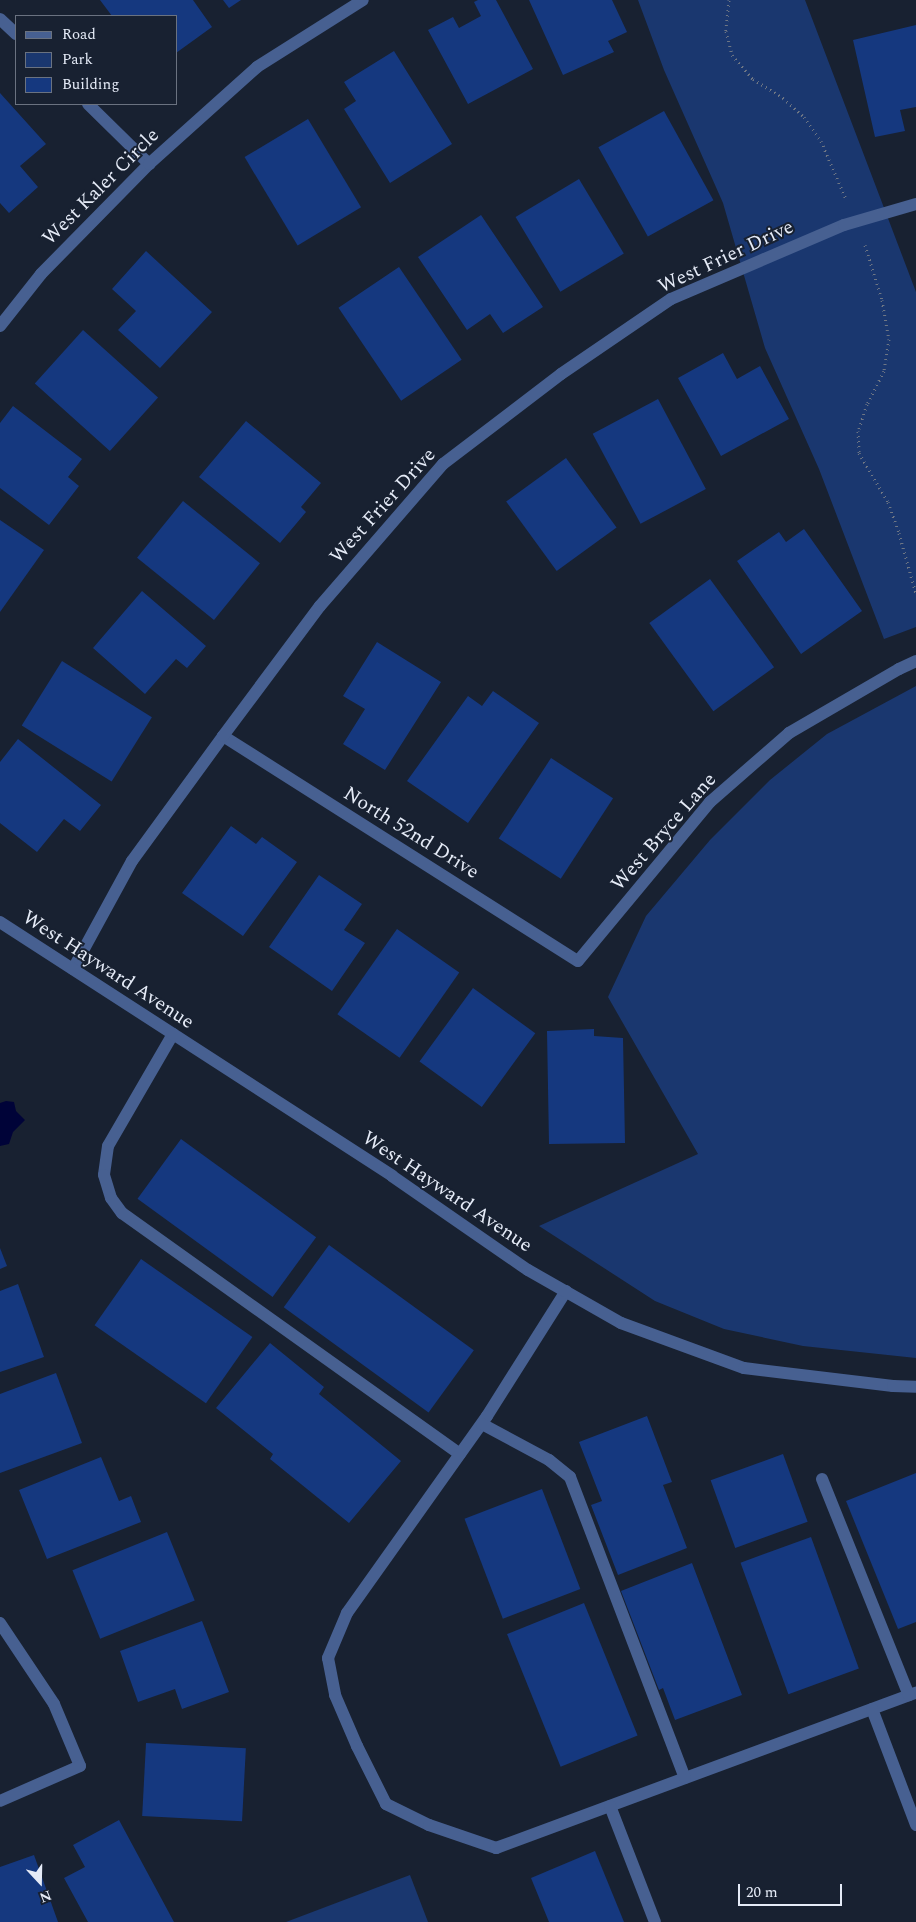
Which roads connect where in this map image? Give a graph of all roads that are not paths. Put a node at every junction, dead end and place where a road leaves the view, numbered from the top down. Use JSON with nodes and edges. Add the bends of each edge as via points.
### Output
{"nodes":[{"id":1,"x":363,"y":0,"type":"edge"},
{"id":2,"x":0,"y":19,"type":"edge"},
{"id":3,"x":15,"y":33,"type":"edge"},
{"id":4,"x":89,"y":105,"type":"edge"},
{"id":5,"x":149,"y":164,"type":"junction"},
{"id":6,"x":916,"y":204,"type":"edge"},
{"id":7,"x":0,"y":326,"type":"edge"},
{"id":8,"x":916,"y":661,"type":"edge"},
{"id":9,"x":223,"y":736,"type":"junction"},
{"id":10,"x":0,"y":922,"type":"edge"},
{"id":11,"x":578,"y":961,"type":"joint"},
{"id":12,"x":73,"y":969,"type":"junction"},
{"id":13,"x":173,"y":1034,"type":"junction"},
{"id":14,"x":566,"y":1291,"type":"junction"},
{"id":15,"x":916,"y":1386,"type":"edge"},
{"id":16,"x":482,"y":1424,"type":"junction"},
{"id":17,"x":460,"y":1454,"type":"junction"},
{"id":18,"x":822,"y":1479,"type":"dead end"},
{"id":19,"x":0,"y":1623,"type":"edge"},
{"id":20,"x":913,"y":1694,"type":"edge"},
{"id":21,"x":872,"y":1709,"type":"junction"},
{"id":22,"x":684,"y":1778,"type":"junction"},
{"id":23,"x":0,"y":1801,"type":"edge"},
{"id":24,"x":610,"y":1806,"type":"junction"},
{"id":25,"x":916,"y":1825,"type":"edge"},
{"id":26,"x":655,"y":1922,"type":"edge"}],
"edges":[{"from":1,"to":5,"type":"street","name":"West Kaler Circle","via":[[257,67]]},
{"from":2,"to":3,"type":"street"},
{"from":4,"to":5,"type":"street"},
{"from":5,"to":7,"type":"street","name":"West Kaler Circle","via":[[41,274]]},
{"from":6,"to":9,"type":"street","name":"West Frier Drive","via":[[857,221],[672,299],[561,374],[443,464],[320,606]]},
{"from":8,"to":11,"type":"street","name":"West Bryce Lane","via":[[789,733],[710,802]]},
{"from":9,"to":11,"type":"street","name":"North 52nd Drive"},
{"from":9,"to":12,"type":"street","name":"West Frier Drive","via":[[132,861]]},
{"from":10,"to":12,"type":"street","name":"West Hayward Avenue"},
{"from":12,"to":13,"type":"street","name":"West Hayward Avenue"},
{"from":13,"to":14,"type":"street","name":"West Hayward Avenue","via":[[392,1176],[528,1270]]},
{"from":13,"to":17,"type":"street","via":[[108,1146],[104,1176],[111,1198],[122,1213]]},
{"from":14,"to":15,"type":"street","name":"West Hayward Avenue","via":[[621,1323],[744,1368]]},
{"from":14,"to":16,"type":"street"},
{"from":16,"to":17,"type":"street"},
{"from":16,"to":22,"type":"street","via":[[549,1460],[570,1477]]},
{"from":17,"to":24,"type":"street","via":[[347,1613],[328,1658],[335,1695],[386,1804],[429,1825],[496,1848]]},
{"from":18,"to":20,"type":"street"},
{"from":19,"to":23,"type":"street","via":[[54,1704],[80,1766]]},
{"from":20,"to":21,"type":"street"},
{"from":21,"to":22,"type":"street"},
{"from":21,"to":25,"type":"street"},
{"from":22,"to":24,"type":"street"},
{"from":24,"to":26,"type":"street"}]}
